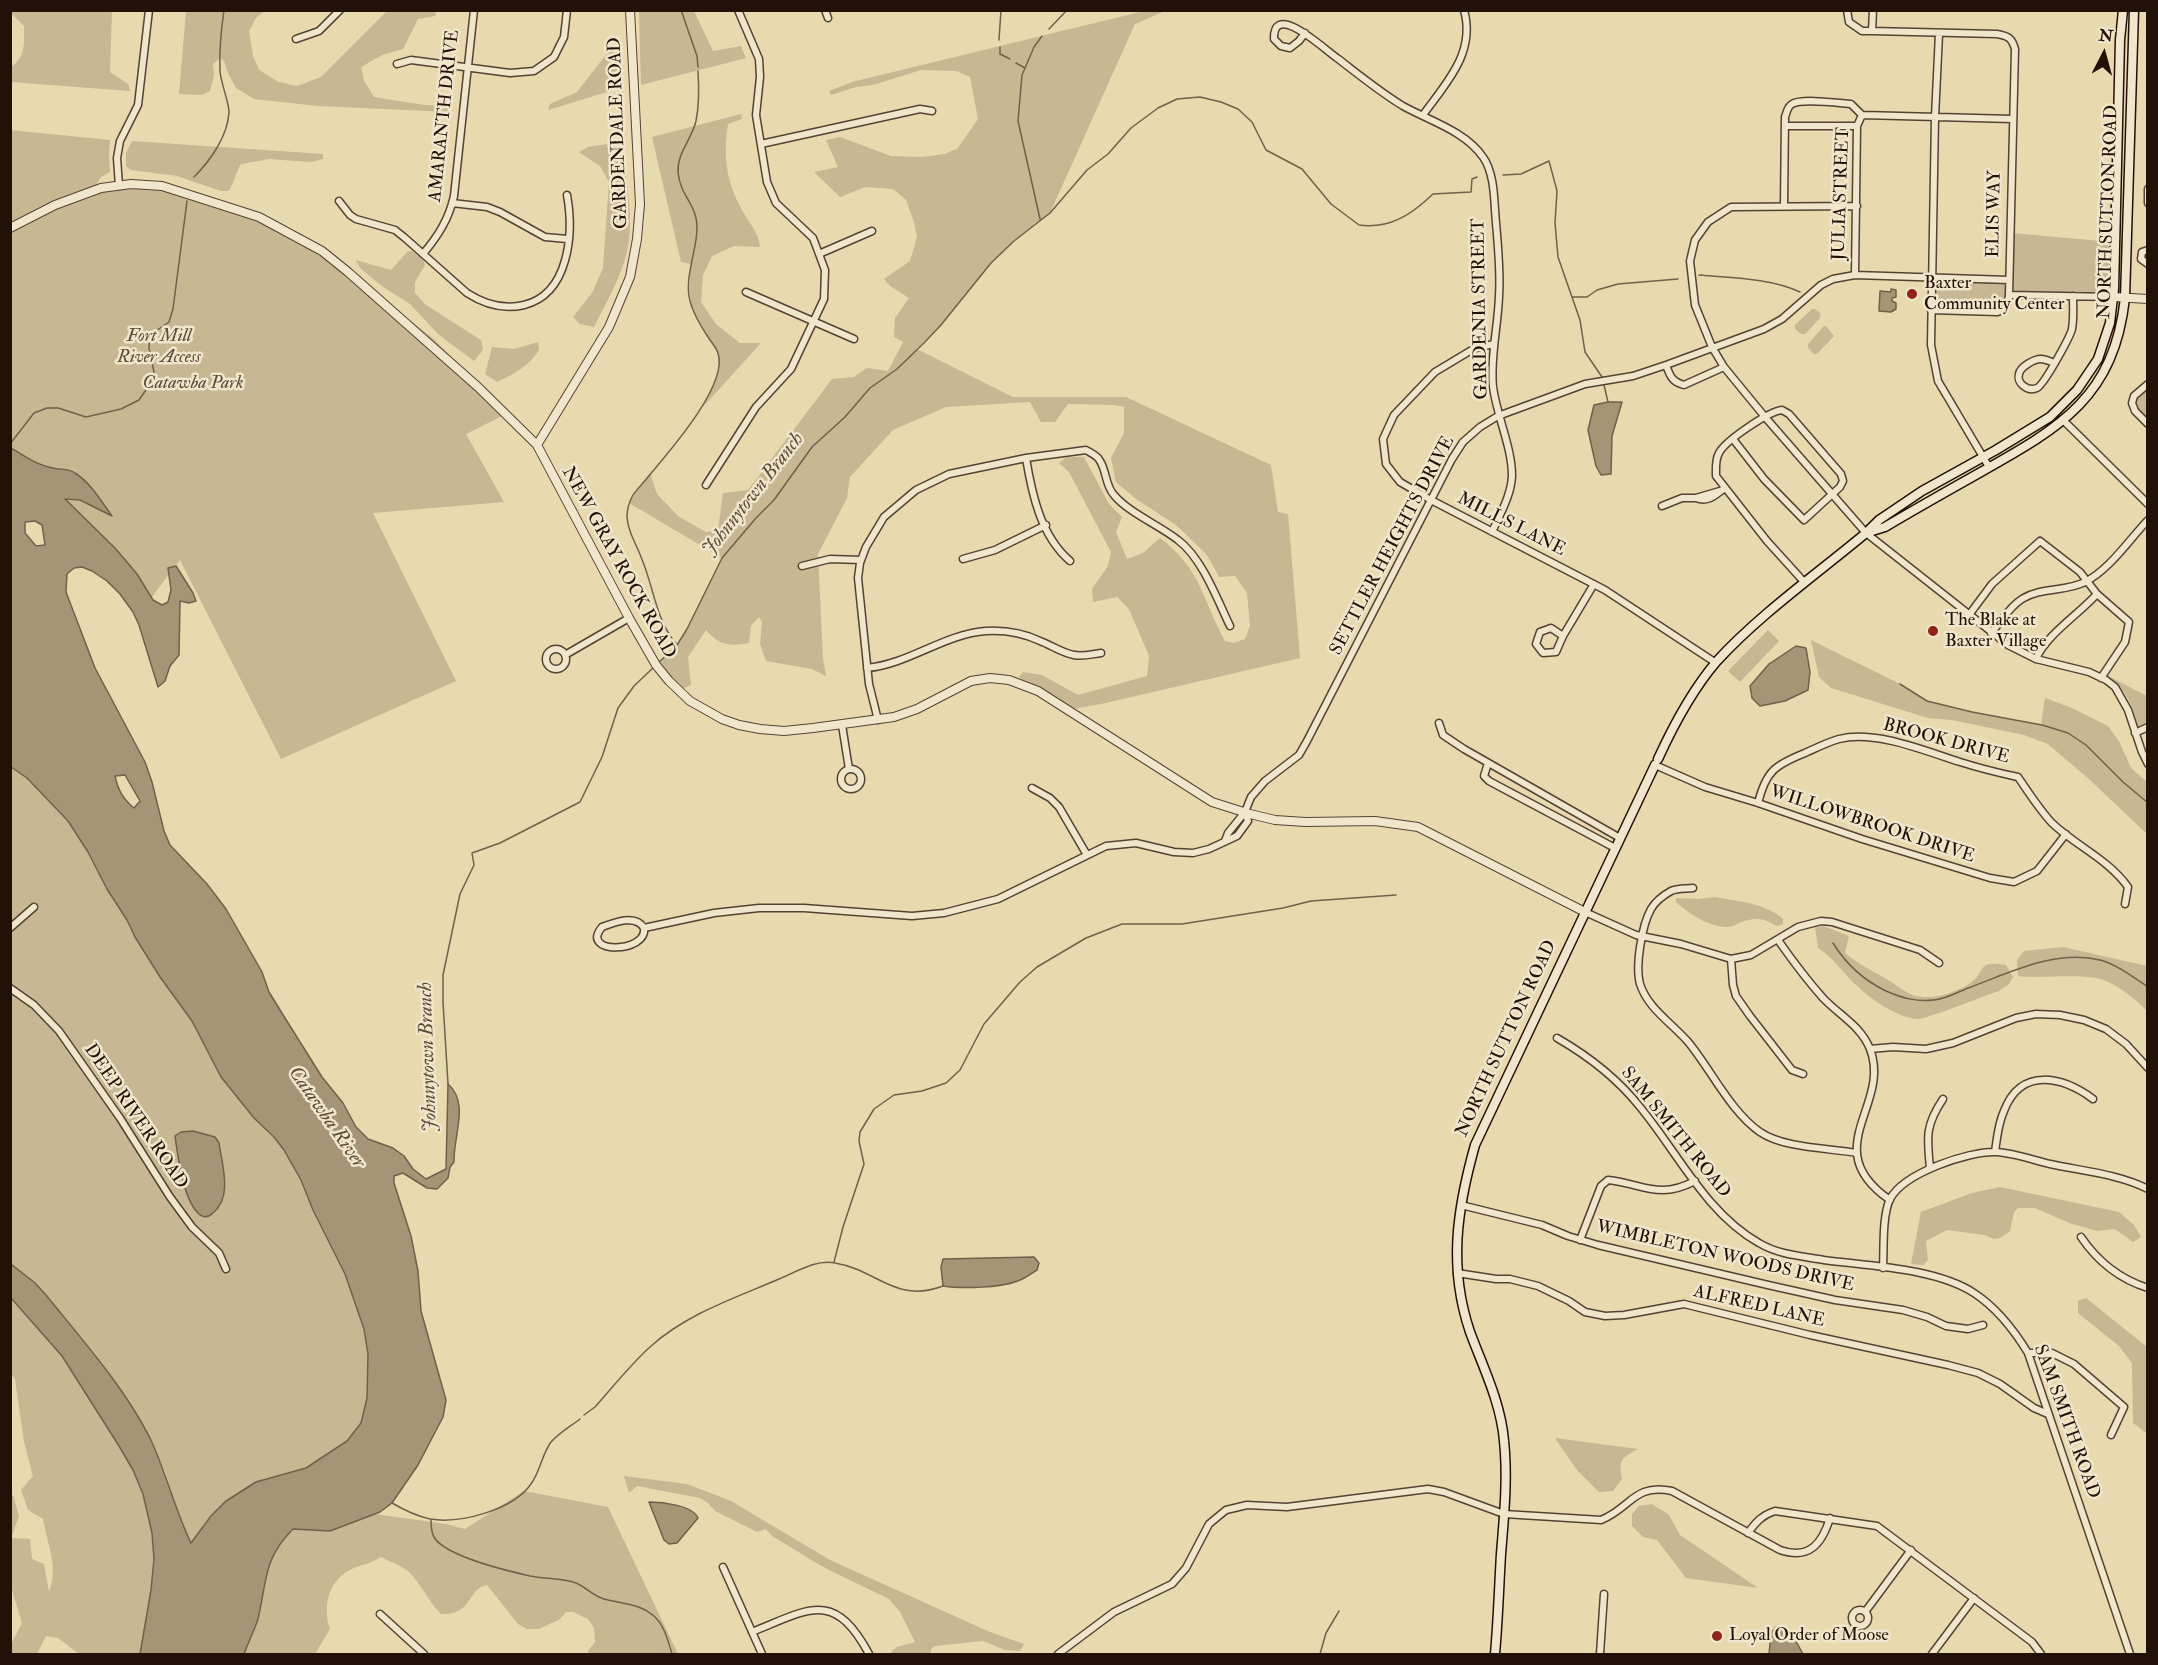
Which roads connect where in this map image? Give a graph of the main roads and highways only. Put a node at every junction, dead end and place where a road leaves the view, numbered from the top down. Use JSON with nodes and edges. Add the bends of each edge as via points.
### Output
{"nodes":[{"id":1,"x":2123,"y":10,"type":"edge"},
{"id":2,"x":2134,"y":10,"type":"edge"},
{"id":3,"x":1866,"y":533,"type":"junction"},
{"id":4,"x":1495,"y":1654,"type":"edge"}],
"edges":[{"from":1,"to":3,"type":"main road","name":"NORTH SUTTON ROAD","via":[[2114,297],[2102,350],[2078,390],[2050,417],[1914,497]]},
{"from":2,"to":3,"type":"main road","name":"NORTH SUTTON ROAD","via":[[2125,298],[2121,330],[2108,364],[2091,392],[2064,421],[1886,527]]},
{"from":3,"to":4,"type":"main road","name":"NORTH SUTTON ROAD","via":[[1716,663],[1684,707],[1475,1145],[1456,1237],[1457,1273],[1459,1292],[1504,1440],[1506,1478]]}]}
